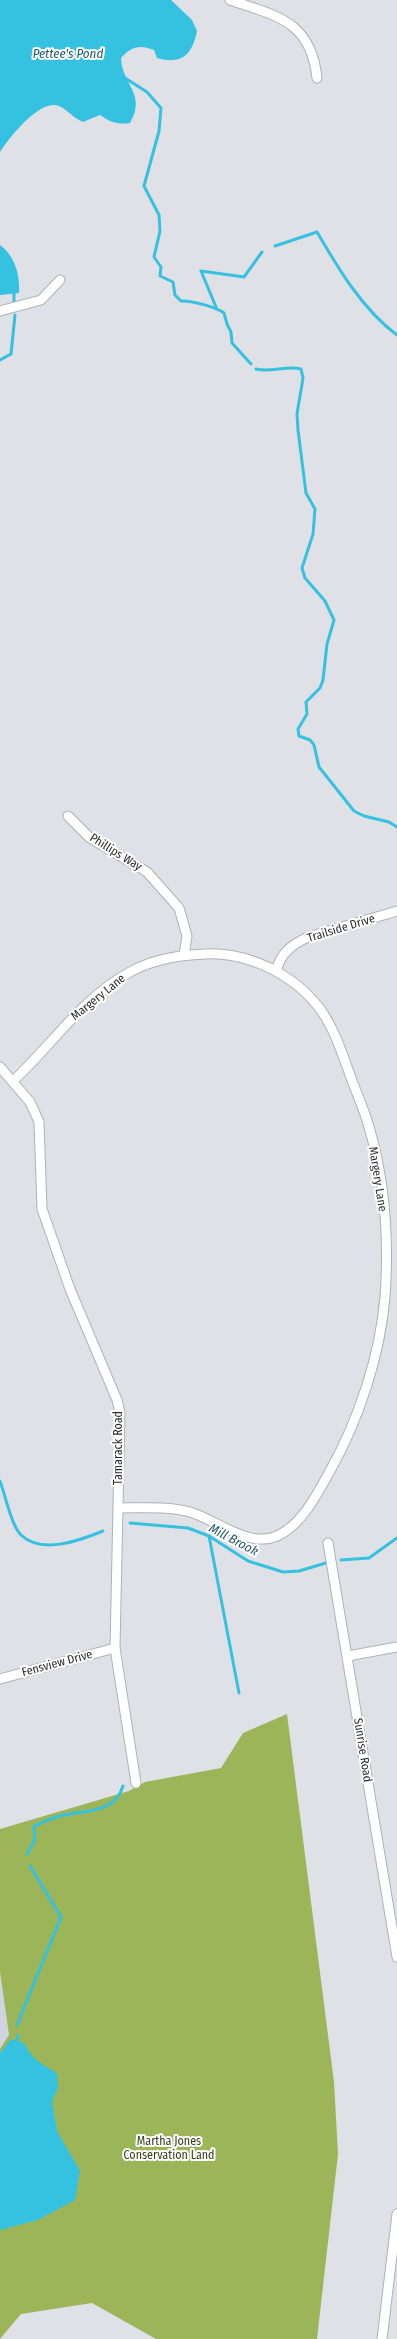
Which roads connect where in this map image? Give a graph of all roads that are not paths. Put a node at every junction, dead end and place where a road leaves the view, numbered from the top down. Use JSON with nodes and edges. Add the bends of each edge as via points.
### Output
{"nodes":[{"id":1,"x":230,"y":0,"type":"edge"},
{"id":2,"x":317,"y":78,"type":"dead end"},
{"id":3,"x":60,"y":280,"type":"dead end"},
{"id":4,"x":0,"y":311,"type":"edge"},
{"id":5,"x":68,"y":816,"type":"dead end"},
{"id":6,"x":397,"y":911,"type":"edge"},
{"id":7,"x":184,"y":955,"type":"junction"},
{"id":8,"x":276,"y":971,"type":"junction"},
{"id":9,"x":0,"y":1067,"type":"edge"},
{"id":10,"x":13,"y":1081,"type":"junction"},
{"id":11,"x":118,"y":1508,"type":"junction"},
{"id":12,"x":328,"y":1543,"type":"dead end"},
{"id":13,"x":397,"y":1646,"type":"edge"},
{"id":14,"x":115,"y":1648,"type":"junction"},
{"id":15,"x":348,"y":1656,"type":"junction"},
{"id":16,"x":0,"y":1679,"type":"edge"},
{"id":17,"x":136,"y":1783,"type":"dead end"},
{"id":18,"x":397,"y":1957,"type":"edge"},
{"id":19,"x":397,"y":2214,"type":"edge"},
{"id":20,"x":382,"y":2339,"type":"edge"}],
"edges":[{"from":1,"to":2,"type":"street","via":[[278,16],[299,33],[313,55]]},
{"from":3,"to":4,"type":"street","via":[[41,300]]},
{"from":5,"to":7,"type":"street","name":"Phillips Way","via":[[90,838],[147,872],[179,908],[187,936]]},
{"from":6,"to":8,"type":"street","name":"Trailside Drive","via":[[308,937],[294,944],[280,956]]},
{"from":7,"to":8,"type":"street","name":"Margery Lane","via":[[228,954]]},
{"from":7,"to":10,"type":"street","name":"Margery Lane","via":[[152,962],[129,972],[104,990],[64,1025],[37,1059]]},
{"from":8,"to":11,"type":"street","name":"Margery Lane","via":[[295,983],[321,1010],[337,1041],[369,1127],[381,1186],[386,1258],[385,1299],[369,1377],[340,1453],[320,1490],[303,1513],[279,1535],[266,1539],[250,1537],[190,1512]]},
{"from":9,"to":10,"type":"street","name":"Tamarack Road"},
{"from":10,"to":11,"type":"street","name":"Tamarack Road","via":[[30,1102],[39,1122],[42,1209],[70,1289],[120,1412]]},
{"from":11,"to":14,"type":"street","name":"Tamarack Road"},
{"from":12,"to":15,"type":"street","name":"Sunrise Road"},
{"from":13,"to":15,"type":"street"},
{"from":14,"to":16,"type":"street","name":"Fensview Drive"},
{"from":14,"to":17,"type":"street","name":"Tamarack Road"},
{"from":15,"to":18,"type":"street","name":"Sunrise Road"},
{"from":19,"to":20,"type":"street"}]}
